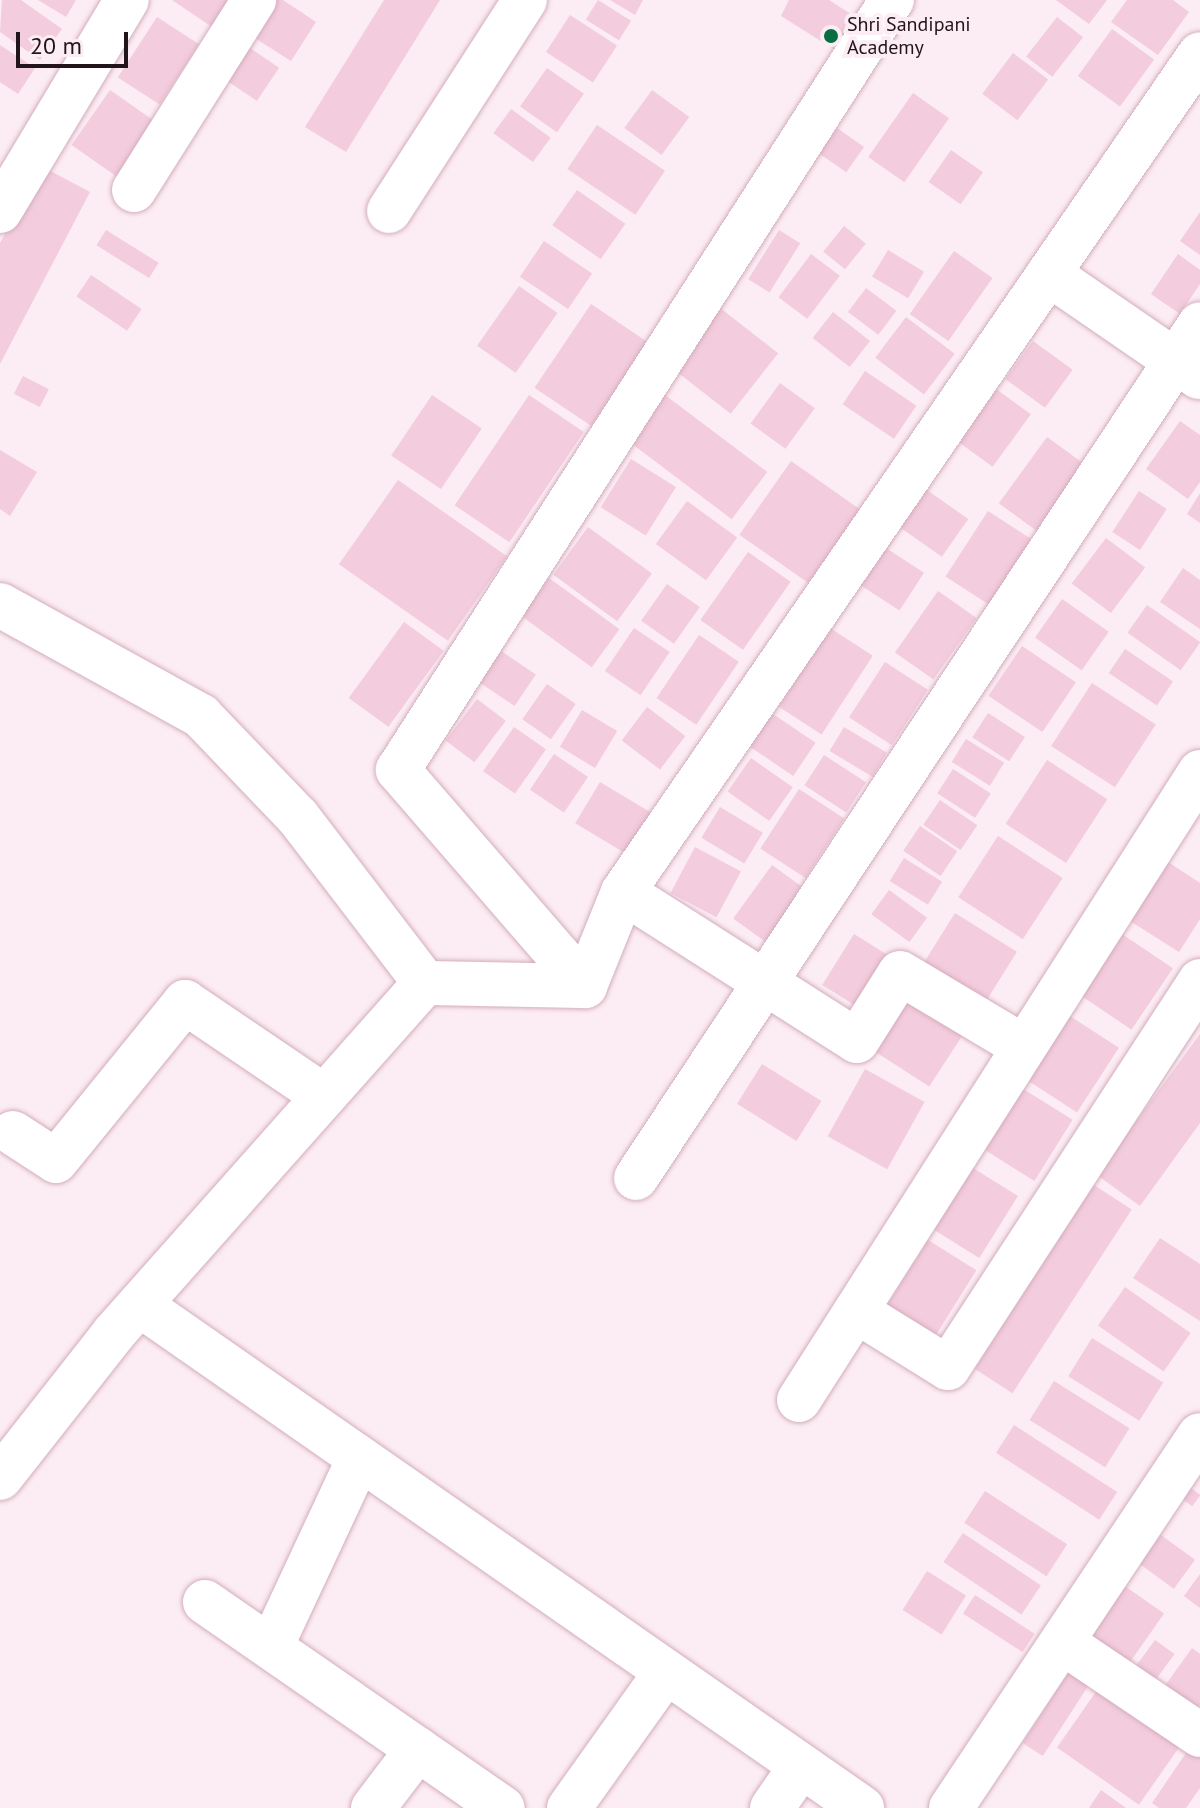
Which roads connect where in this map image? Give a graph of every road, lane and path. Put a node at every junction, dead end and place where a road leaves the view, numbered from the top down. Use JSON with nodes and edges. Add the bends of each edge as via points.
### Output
{"nodes":[{"id":1,"x":127,"y":0,"type":"edge"},
{"id":2,"x":254,"y":0,"type":"edge"},
{"id":3,"x":525,"y":0,"type":"edge"},
{"id":4,"x":892,"y":0,"type":"edge"},
{"id":5,"x":1200,"y":54,"type":"edge"},
{"id":6,"x":134,"y":190,"type":"dead end"},
{"id":7,"x":0,"y":211,"type":"edge"},
{"id":8,"x":389,"y":211,"type":"dead end"},
{"id":9,"x":1049,"y":274,"type":"junction"},
{"id":10,"x":1200,"y":324,"type":"edge"},
{"id":11,"x":1188,"y":369,"type":"edge"},
{"id":12,"x":0,"y":605,"type":"edge"},
{"id":13,"x":1192,"y":800,"type":"edge"},
{"id":14,"x":623,"y":892,"type":"junction"},
{"id":15,"x":1200,"y":981,"type":"edge"},
{"id":16,"x":425,"y":983,"type":"junction"},
{"id":17,"x":764,"y":985,"type":"junction"},
{"id":18,"x":585,"y":986,"type":"junction"},
{"id":19,"x":1024,"y":1047,"type":"junction"},
{"id":20,"x":324,"y":1096,"type":"junction"},
{"id":21,"x":13,"y":1133,"type":"dead end"},
{"id":22,"x":636,"y":1178,"type":"dead end"},
{"id":23,"x":140,"y":1305,"type":"junction"},
{"id":24,"x":856,"y":1311,"type":"junction"},
{"id":25,"x":799,"y":1400,"type":"dead end"},
{"id":26,"x":1200,"y":1435,"type":"edge"},
{"id":27,"x":359,"y":1458,"type":"junction"},
{"id":28,"x":0,"y":1478,"type":"edge"},
{"id":29,"x":205,"y":1602,"type":"dead end"},
{"id":30,"x":1062,"y":1642,"type":"junction"},
{"id":31,"x":271,"y":1647,"type":"junction"},
{"id":32,"x":666,"y":1672,"type":"junction"},
{"id":33,"x":1200,"y":1735,"type":"edge"},
{"id":34,"x":418,"y":1749,"type":"junction"},
{"id":35,"x":801,"y":1766,"type":"junction"},
{"id":36,"x":373,"y":1808,"type":"edge"},
{"id":37,"x":503,"y":1808,"type":"edge"},
{"id":38,"x":569,"y":1808,"type":"edge"},
{"id":39,"x":772,"y":1808,"type":"edge"},
{"id":40,"x":862,"y":1808,"type":"edge"},
{"id":41,"x":951,"y":1808,"type":"edge"}],
"edges":[{"from":1,"to":7,"type":"street"},
{"from":2,"to":6,"type":"street"},
{"from":3,"to":8,"type":"street"},
{"from":4,"to":18,"type":"street","via":[[398,770]]},
{"from":5,"to":9,"type":"street"},
{"from":9,"to":11,"type":"street"},
{"from":9,"to":14,"type":"street"},
{"from":10,"to":11,"type":"street"},
{"from":11,"to":17,"type":"street"},
{"from":12,"to":16,"type":"street","via":[[201,716],[298,817]]},
{"from":13,"to":19,"type":"street"},
{"from":14,"to":17,"type":"street"},
{"from":14,"to":18,"type":"street"},
{"from":15,"to":24,"type":"street","via":[[948,1368]]},
{"from":16,"to":18,"type":"street"},
{"from":16,"to":20,"type":"street"},
{"from":17,"to":19,"type":"street","via":[[857,1041],[900,973]]},
{"from":17,"to":22,"type":"street"},
{"from":19,"to":24,"type":"street"},
{"from":20,"to":21,"type":"street","via":[[185,1002],[56,1161]]},
{"from":20,"to":23,"type":"street"},
{"from":23,"to":27,"type":"street"},
{"from":23,"to":28,"type":"street"},
{"from":24,"to":25,"type":"street"},
{"from":26,"to":30,"type":"street"},
{"from":27,"to":31,"type":"street"},
{"from":27,"to":32,"type":"street"},
{"from":29,"to":31,"type":"street"},
{"from":30,"to":33,"type":"street"},
{"from":30,"to":41,"type":"street"},
{"from":31,"to":34,"type":"street"},
{"from":32,"to":35,"type":"street"},
{"from":32,"to":38,"type":"street"},
{"from":34,"to":36,"type":"street"},
{"from":34,"to":37,"type":"street"},
{"from":35,"to":39,"type":"street"},
{"from":35,"to":40,"type":"street"}]}
